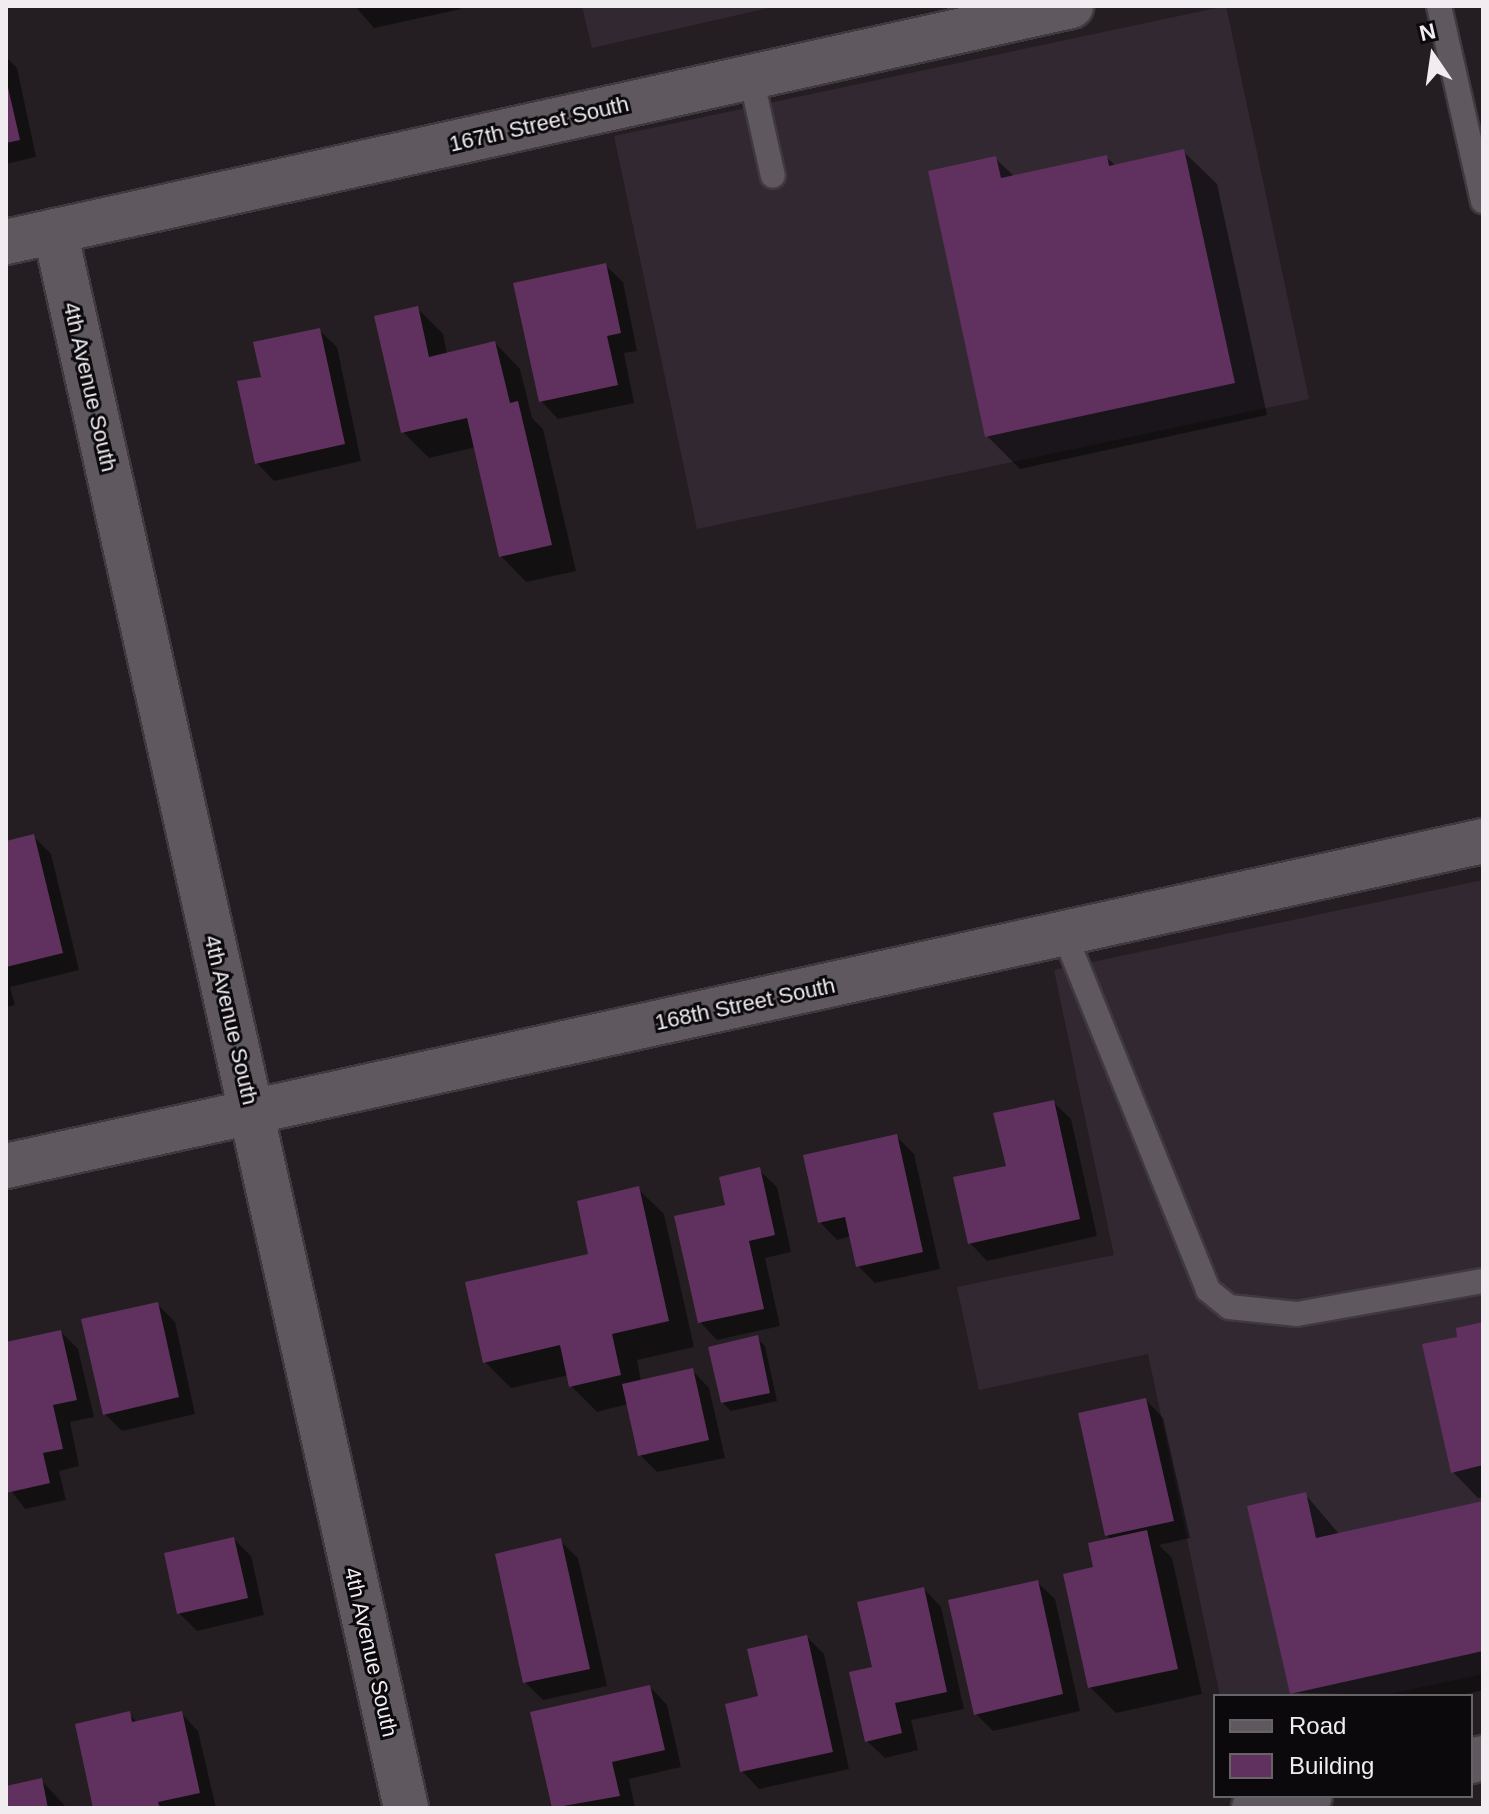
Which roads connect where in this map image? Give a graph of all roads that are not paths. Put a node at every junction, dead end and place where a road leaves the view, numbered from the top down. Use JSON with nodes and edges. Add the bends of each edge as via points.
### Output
{"nodes":[{"id":1,"x":1071,"y":6,"type":"edge"},
{"id":2,"x":1439,"y":6,"type":"edge"},
{"id":3,"x":751,"y":77,"type":"junction"},
{"id":4,"x":773,"y":176,"type":"dead end"},
{"id":5,"x":1483,"y":201,"type":"edge"},
{"id":6,"x":55,"y":231,"type":"junction"},
{"id":7,"x":6,"y":242,"type":"edge"},
{"id":8,"x":1483,"y":841,"type":"edge"},
{"id":9,"x":1064,"y":933,"type":"junction"},
{"id":10,"x":251,"y":1112,"type":"junction"},
{"id":11,"x":6,"y":1166,"type":"edge"},
{"id":12,"x":1483,"y":1281,"type":"edge"},
{"id":13,"x":1301,"y":1798,"type":"edge"},
{"id":14,"x":406,"y":1808,"type":"edge"},
{"id":15,"x":1254,"y":1808,"type":"edge"}],
"edges":[{"from":1,"to":3,"type":"street","name":"167th Street South"},
{"from":2,"to":5,"type":"lane"},
{"from":3,"to":4,"type":"lane"},
{"from":3,"to":6,"type":"street","name":"167th Street South"},
{"from":6,"to":7,"type":"street","name":"167th Street South"},
{"from":6,"to":10,"type":"street","name":"4th Avenue South"},
{"from":8,"to":9,"type":"street","name":"168th Street South"},
{"from":9,"to":10,"type":"street","name":"168th Street South"},
{"from":9,"to":12,"type":"lane","via":[[1208,1290],[1229,1307],[1297,1314]]},
{"from":10,"to":11,"type":"street","name":"168th Street South"},
{"from":10,"to":14,"type":"street","name":"4th Avenue South"},
{"from":13,"to":15,"type":"street"}]}
